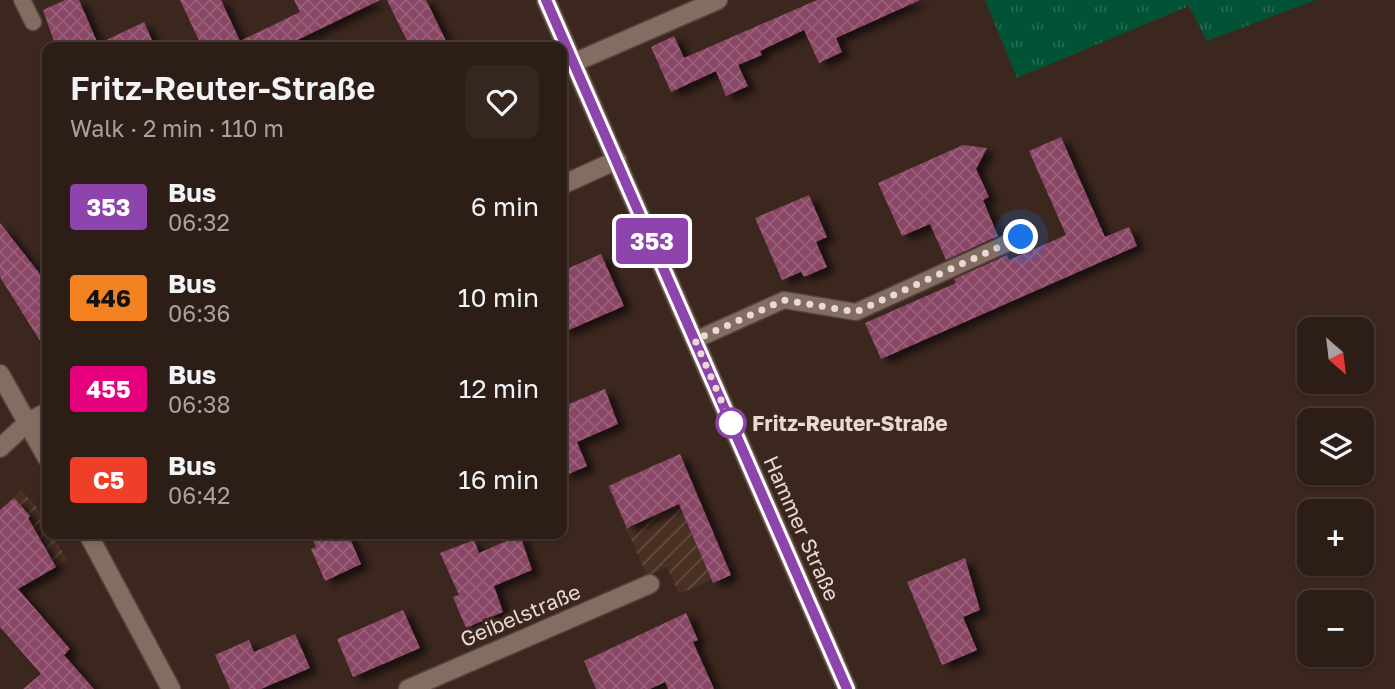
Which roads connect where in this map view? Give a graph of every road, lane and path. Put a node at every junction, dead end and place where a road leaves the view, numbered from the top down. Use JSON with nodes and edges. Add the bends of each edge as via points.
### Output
{"nodes":[{"id":1,"x":22,"y":0,"type":"edge"},
{"id":2,"x":546,"y":0,"type":"edge"},
{"id":3,"x":718,"y":0,"type":"edge"},
{"id":4,"x":33,"y":22,"type":"dead end"},
{"id":5,"x":564,"y":42,"type":"edge"},
{"id":6,"x":567,"y":49,"type":"edge"},
{"id":7,"x":573,"y":63,"type":"junction"},
{"id":8,"x":617,"y":160,"type":"junction"},
{"id":9,"x":567,"y":183,"type":"edge"},
{"id":10,"x":1021,"y":237,"type":"dead end"},
{"id":11,"x":695,"y":340,"type":"junction"},
{"id":12,"x":0,"y":374,"type":"edge"},
{"id":13,"x":42,"y":415,"type":"edge"},
{"id":14,"x":28,"y":422,"type":"junction"},
{"id":15,"x":0,"y":448,"type":"edge"},
{"id":16,"x":42,"y":449,"type":"edge"},
{"id":17,"x":91,"y":539,"type":"edge"},
{"id":18,"x":650,"y":584,"type":"dead end"},
{"id":19,"x":171,"y":689,"type":"edge"},
{"id":20,"x":408,"y":689,"type":"edge"},
{"id":21,"x":847,"y":689,"type":"edge"}],
"edges":[{"from":1,"to":4,"type":"lane"},
{"from":2,"to":5,"type":"street","name":"Hammer Straße"},
{"from":3,"to":7,"type":"street"},
{"from":6,"to":7,"type":"street","name":"Hammer Straße"},
{"from":7,"to":8,"type":"street","name":"Hammer Straße"},
{"from":8,"to":9,"type":"street"},
{"from":8,"to":11,"type":"street","name":"Hammer Straße"},
{"from":10,"to":11,"type":"lane","via":[[856,312],[784,300]]},
{"from":11,"to":21,"type":"street","name":"Hammer Straße"},
{"from":12,"to":14,"type":"street"},
{"from":13,"to":14,"type":"street"},
{"from":14,"to":15,"type":"street"},
{"from":14,"to":16,"type":"street"},
{"from":17,"to":19,"type":"street"},
{"from":18,"to":20,"type":"street","name":"Geibelstraße"}]}
